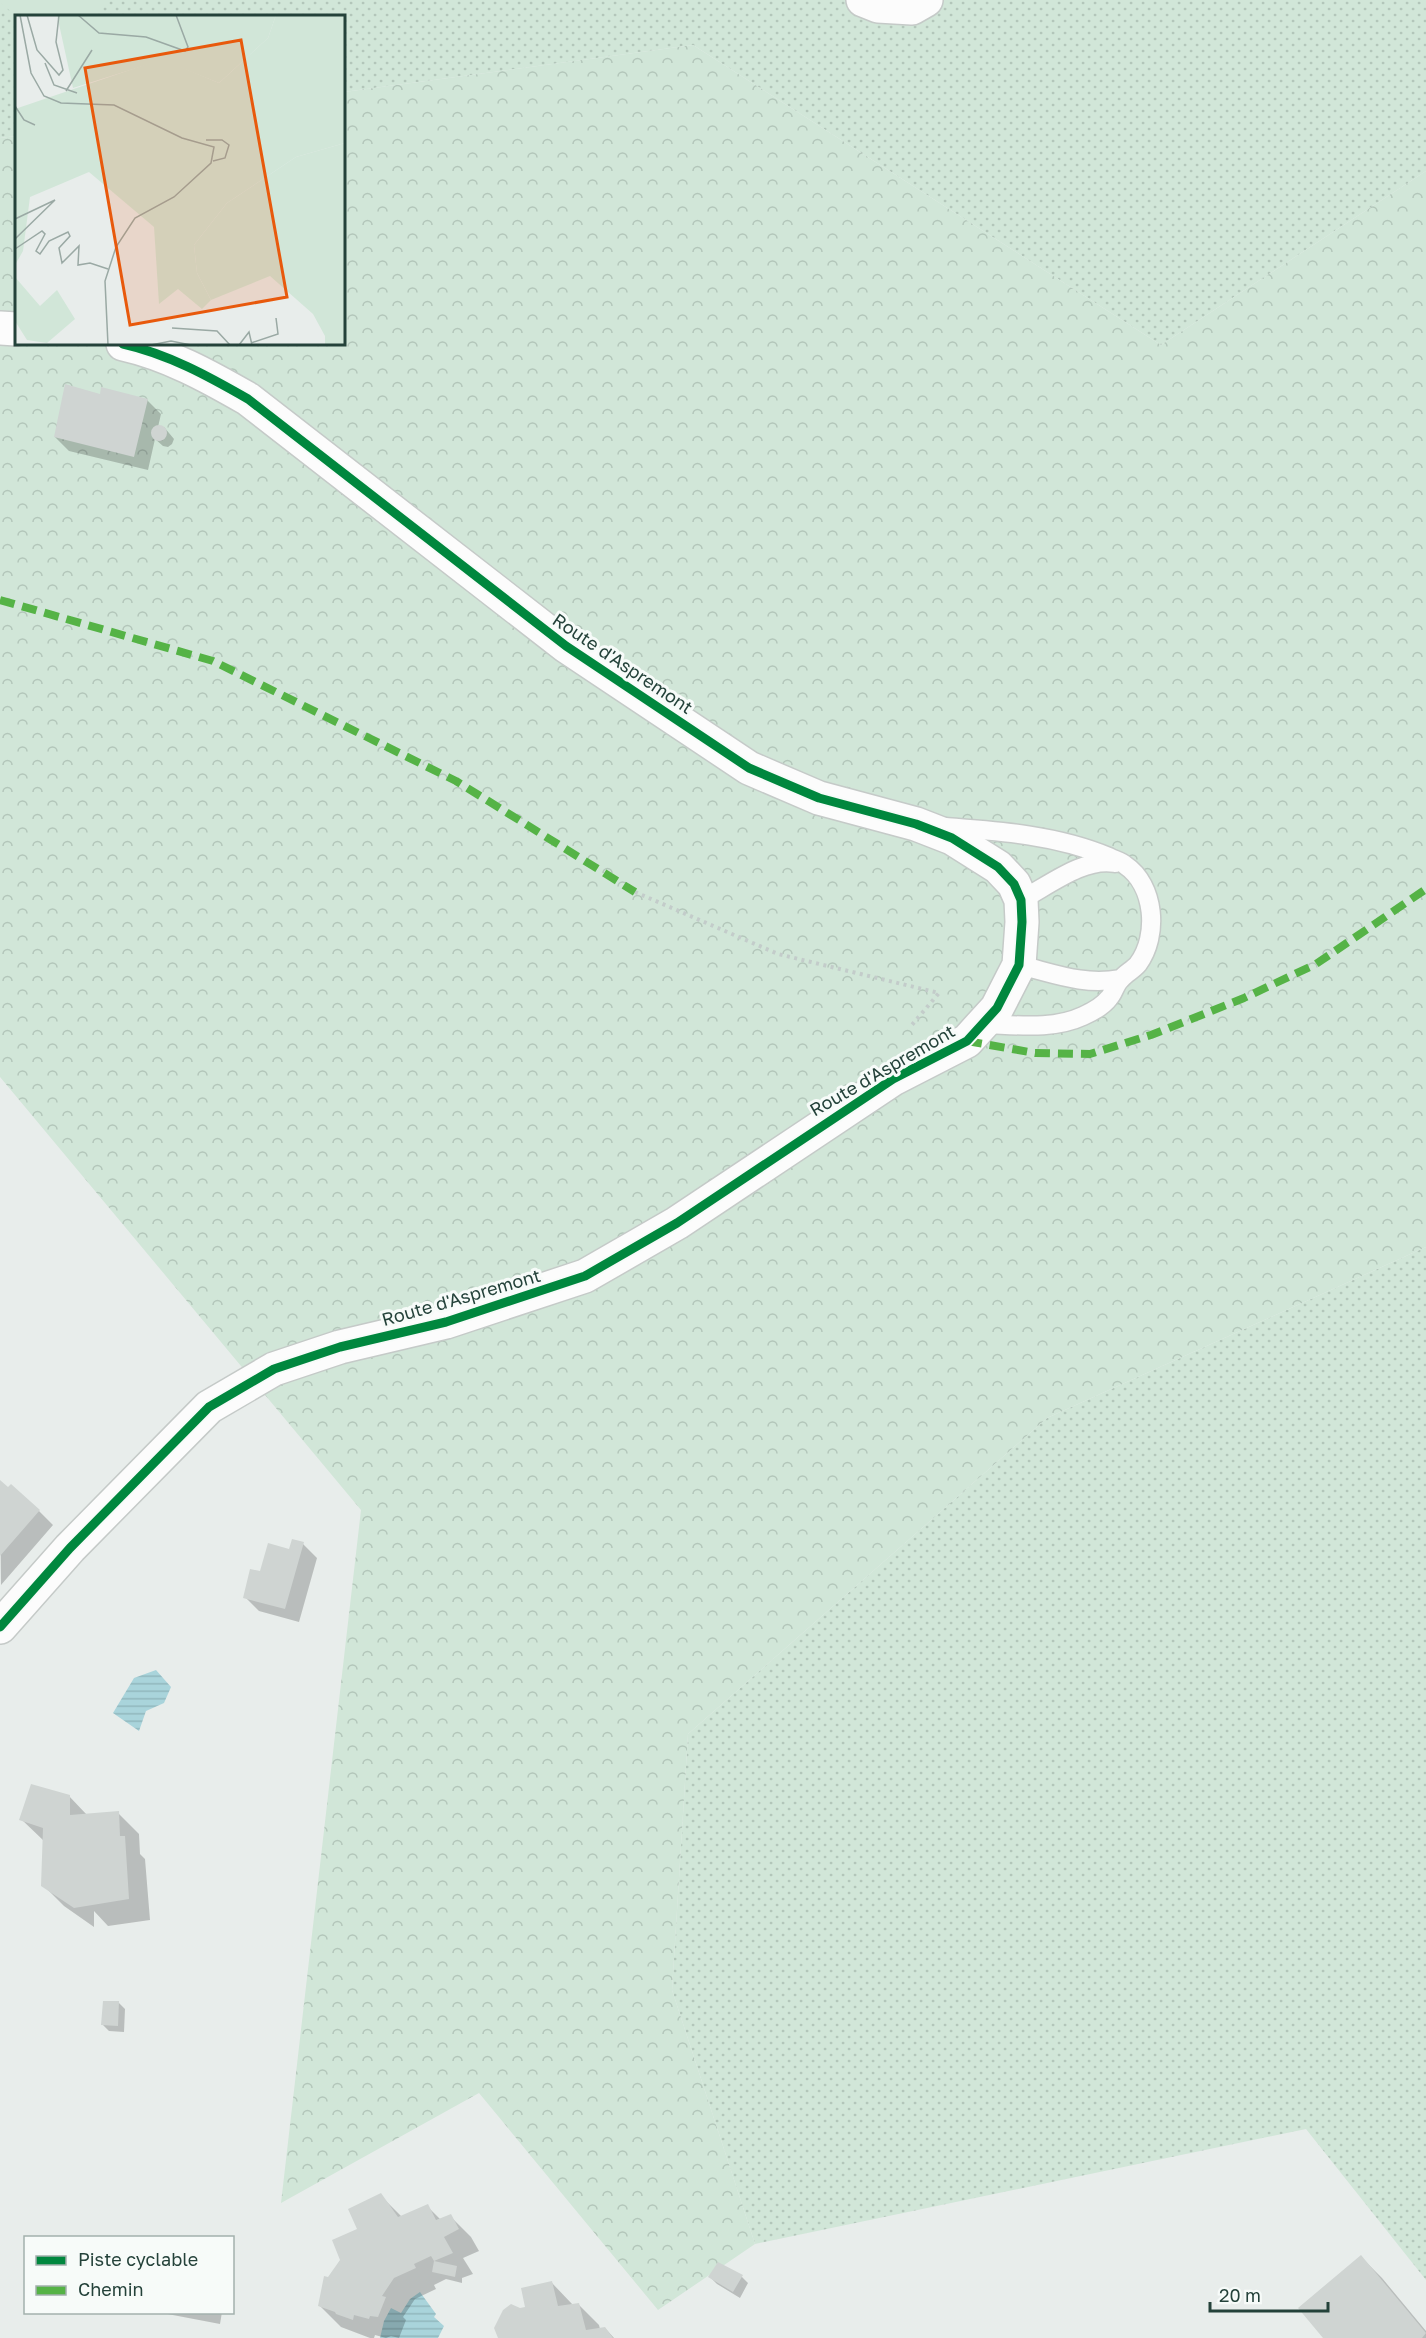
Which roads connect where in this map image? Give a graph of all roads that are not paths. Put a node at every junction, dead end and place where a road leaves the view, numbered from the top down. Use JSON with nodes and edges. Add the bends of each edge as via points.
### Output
{"nodes":[{"id":1,"x":863,"y":0,"type":"edge"},
{"id":2,"x":926,"y":0,"type":"edge"},
{"id":3,"x":0,"y":328,"type":"edge"},
{"id":4,"x":15,"y":329,"type":"edge"},
{"id":5,"x":128,"y":345,"type":"edge"},
{"id":6,"x":916,"y":824,"type":"junction"},
{"id":7,"x":1125,"y":865,"type":"junction"},
{"id":8,"x":1021,"y":900,"type":"junction"},
{"id":9,"x":1019,"y":965,"type":"junction"},
{"id":10,"x":1120,"y":979,"type":"junction"},
{"id":11,"x":984,"y":1024,"type":"junction"},
{"id":12,"x":0,"y":1627,"type":"edge"}],
"edges":[{"from":1,"to":2,"type":"street","via":[[878,6],[912,8]]},
{"from":3,"to":4,"type":"street"},
{"from":5,"to":6,"type":"street","name":"Route d'Aspremont","via":[[195,369],[248,399],[566,646],[749,768],[819,798]]},
{"from":6,"to":7,"type":"lane","via":[[1031,836],[1080,847]]},
{"from":6,"to":8,"type":"street","name":"Route d'Aspremont","via":[[952,838],[998,867],[1014,884]]},
{"from":7,"to":8,"type":"lane","via":[[1108,861],[1090,864]]},
{"from":7,"to":10,"type":"lane","via":[[1146,891],[1151,919],[1150,936],[1139,963]]},
{"from":8,"to":9,"type":"street","name":"Route d'Aspremont"},
{"from":9,"to":10,"type":"lane","via":[[1088,982]]},
{"from":9,"to":11,"type":"street","name":"Route d'Aspremont","via":[[998,1008]]},
{"from":10,"to":11,"type":"lane","via":[[1109,999],[1097,1009],[1066,1023]]},
{"from":11,"to":12,"type":"street","name":"Route d'Aspremont","via":[[967,1041],[893,1079],[677,1223],[585,1276],[446,1322],[340,1347],[274,1369],[209,1407],[70,1548]]}]}
